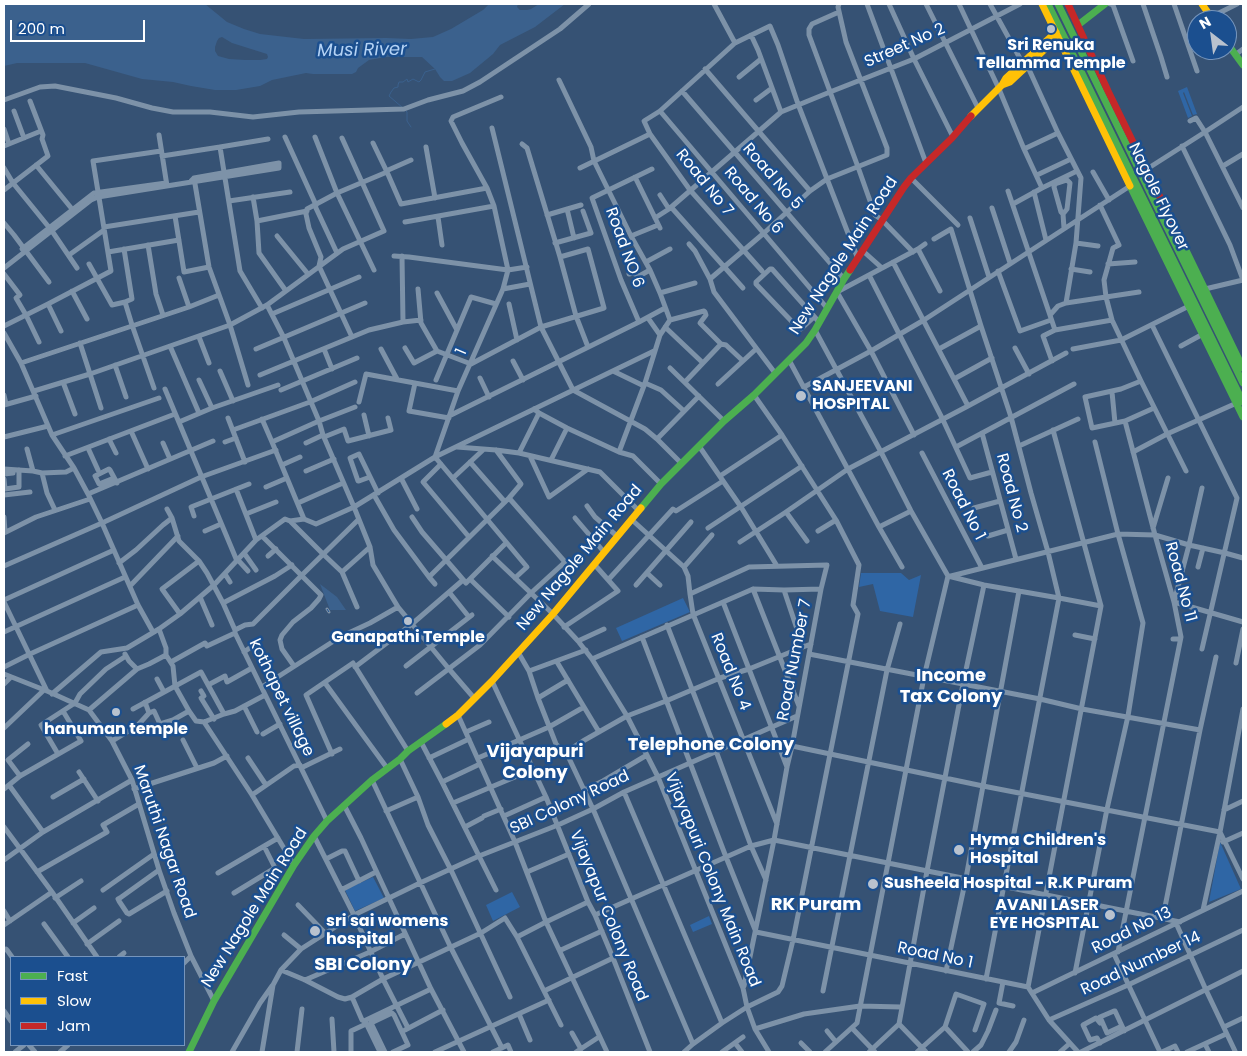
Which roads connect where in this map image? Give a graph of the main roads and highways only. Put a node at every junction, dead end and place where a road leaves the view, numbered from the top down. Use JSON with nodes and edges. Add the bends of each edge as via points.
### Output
{"nodes":[{"id":1,"x":1042,"y":4,"type":"edge"},
{"id":2,"x":1048,"y":4,"type":"edge"},
{"id":3,"x":1058,"y":4,"type":"edge"},
{"id":4,"x":1068,"y":4,"type":"edge"},
{"id":5,"x":1105,"y":4,"type":"edge"},
{"id":6,"x":1078,"y":25,"type":"junction"},
{"id":7,"x":1057,"y":37,"type":"junction"},
{"id":8,"x":1108,"y":91,"type":"junction"},
{"id":9,"x":1089,"y":102,"type":"junction"},
{"id":10,"x":1165,"y":206,"type":"junction"},
{"id":11,"x":1145,"y":215,"type":"junction"},
{"id":12,"x":1202,"y":290,"type":"junction"},
{"id":13,"x":1243,"y":368,"type":"edge"},
{"id":14,"x":1243,"y":384,"type":"edge"},
{"id":15,"x":1241,"y":402,"type":"edge"},
{"id":16,"x":1243,"y":417,"type":"edge"},
{"id":17,"x":189,"y":1052,"type":"edge"}],
"edges":[{"from":1,"to":7,"type":"main road"},
{"from":2,"to":15,"type":"main road","name":"Nagole Flyover"},
{"from":3,"to":12,"type":"main road","name":"Nagole Flyover"},
{"from":4,"to":6,"type":"main road"},
{"from":5,"to":6,"type":"main road"},
{"from":6,"to":8,"type":"main road"},
{"from":7,"to":9,"type":"main road"},
{"from":7,"to":17,"type":"main road","name":"New Nagole Main Road","via":[[1006,78],[1001,87],[911,178],[828,308],[817,320],[815,330],[806,343],[661,484],[553,614],[492,681],[458,715],[372,780],[314,836],[214,1001]]},
{"from":8,"to":9,"type":"main road"},
{"from":8,"to":10,"type":"main road"},
{"from":9,"to":11,"type":"main road"},
{"from":10,"to":11,"type":"main road"},
{"from":10,"to":12,"type":"main road"},
{"from":11,"to":15,"type":"main road","via":[[1203,334]]},
{"from":12,"to":13,"type":"main road"},
{"from":12,"to":14,"type":"main road","name":"Nagole Flyover"},
{"from":15,"to":16,"type":"main road"}]}
